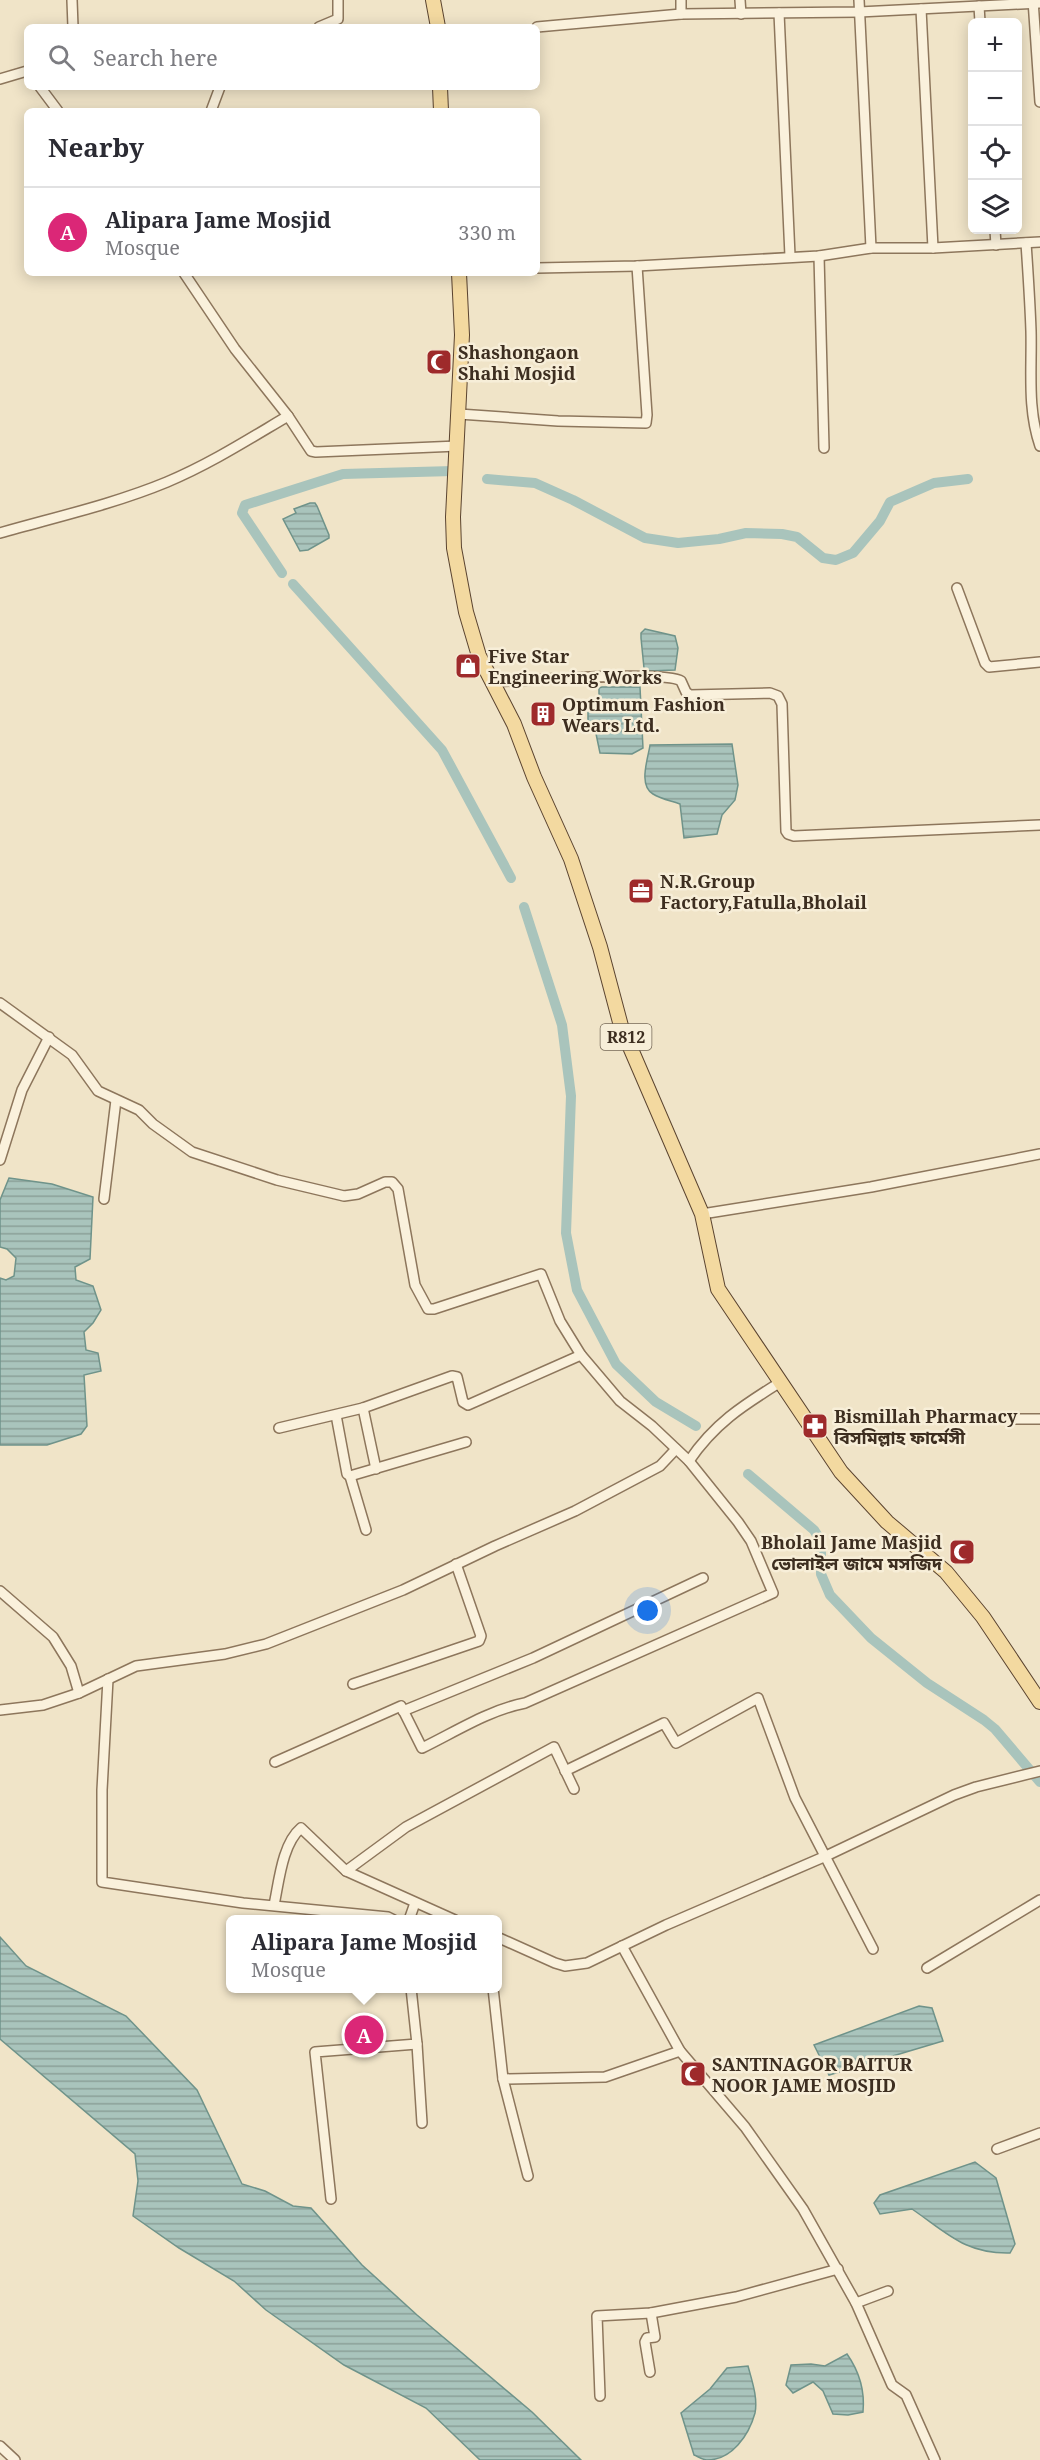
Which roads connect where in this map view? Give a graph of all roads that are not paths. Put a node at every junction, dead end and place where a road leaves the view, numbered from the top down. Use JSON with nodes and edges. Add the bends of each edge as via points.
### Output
{"nodes":[{"id":1,"x":72,"y":0,"type":"edge"},
{"id":2,"x":338,"y":0,"type":"edge"},
{"id":3,"x":433,"y":0,"type":"edge"},
{"id":4,"x":681,"y":0,"type":"edge"},
{"id":5,"x":740,"y":0,"type":"edge"},
{"id":6,"x":858,"y":0,"type":"edge"},
{"id":7,"x":1035,"y":2,"type":"edge"},
{"id":8,"x":931,"y":4,"type":"edge"},
{"id":9,"x":979,"y":6,"type":"junction"},
{"id":10,"x":921,"y":9,"type":"junction"},
{"id":11,"x":859,"y":12,"type":"junction"},
{"id":12,"x":779,"y":13,"type":"junction"},
{"id":13,"x":681,"y":14,"type":"junction"},
{"id":14,"x":741,"y":14,"type":"junction"},
{"id":15,"x":980,"y":18,"type":"edge"},
{"id":16,"x":73,"y":24,"type":"edge"},
{"id":17,"x":326,"y":24,"type":"edge"},
{"id":18,"x":437,"y":24,"type":"edge"},
{"id":19,"x":540,"y":27,"type":"edge"},
{"id":20,"x":24,"y":74,"type":"edge"},
{"id":21,"x":0,"y":79,"type":"edge"},
{"id":22,"x":41,"y":90,"type":"edge"},
{"id":23,"x":219,"y":90,"type":"edge"},
{"id":24,"x":440,"y":90,"type":"edge"},
{"id":25,"x":1040,"y":102,"type":"edge"},
{"id":26,"x":56,"y":108,"type":"edge"},
{"id":27,"x":212,"y":108,"type":"edge"},
{"id":28,"x":441,"y":108,"type":"edge"},
{"id":29,"x":995,"y":234,"type":"edge"},
{"id":30,"x":1040,"y":242,"type":"edge"},
{"id":31,"x":1026,"y":243,"type":"junction"},
{"id":32,"x":996,"y":244,"type":"junction"},
{"id":33,"x":871,"y":248,"type":"junction"},
{"id":34,"x":933,"y":248,"type":"junction"},
{"id":35,"x":819,"y":255,"type":"junction"},
{"id":36,"x":790,"y":256,"type":"junction"},
{"id":37,"x":637,"y":266,"type":"junction"},
{"id":38,"x":540,"y":268,"type":"edge"},
{"id":39,"x":186,"y":276,"type":"edge"},
{"id":40,"x":459,"y":276,"type":"edge"},
{"id":41,"x":459,"y":414,"type":"junction"},
{"id":42,"x":288,"y":416,"type":"junction"},
{"id":43,"x":458,"y":446,"type":"junction"},
{"id":44,"x":1040,"y":446,"type":"edge"},
{"id":45,"x":824,"y":448,"type":"dead end"},
{"id":46,"x":0,"y":533,"type":"edge"},
{"id":47,"x":957,"y":588,"type":"dead end"},
{"id":48,"x":1040,"y":662,"type":"edge"},
{"id":49,"x":492,"y":682,"type":"junction"},
{"id":50,"x":1040,"y":825,"type":"edge"},
{"id":51,"x":0,"y":1003,"type":"edge"},
{"id":52,"x":50,"y":1037,"type":"junction"},
{"id":53,"x":116,"y":1100,"type":"junction"},
{"id":54,"x":1040,"y":1154,"type":"edge"},
{"id":55,"x":0,"y":1160,"type":"edge"},
{"id":56,"x":104,"y":1199,"type":"dead end"},
{"id":57,"x":702,"y":1214,"type":"junction"},
{"id":58,"x":581,"y":1355,"type":"junction"},
{"id":59,"x":779,"y":1383,"type":"junction"},
{"id":60,"x":363,"y":1408,"type":"junction"},
{"id":61,"x":336,"y":1415,"type":"junction"},
{"id":62,"x":1015,"y":1419,"type":"dead end"},
{"id":63,"x":1040,"y":1419,"type":"edge"},
{"id":64,"x":279,"y":1428,"type":"dead end"},
{"id":65,"x":466,"y":1442,"type":"dead end"},
{"id":66,"x":676,"y":1449,"type":"junction"},
{"id":67,"x":689,"y":1461,"type":"junction"},
{"id":68,"x":376,"y":1469,"type":"junction"},
{"id":69,"x":350,"y":1476,"type":"junction"},
{"id":70,"x":366,"y":1530,"type":"dead end"},
{"id":71,"x":456,"y":1564,"type":"junction"},
{"id":72,"x":703,"y":1578,"type":"dead end"},
{"id":73,"x":0,"y":1591,"type":"edge"},
{"id":74,"x":108,"y":1679,"type":"junction"},
{"id":75,"x":353,"y":1684,"type":"dead end"},
{"id":76,"x":79,"y":1693,"type":"junction"},
{"id":77,"x":1038,"y":1696,"type":"edge"},
{"id":78,"x":0,"y":1710,"type":"edge"},
{"id":79,"x":403,"y":1711,"type":"junction"},
{"id":80,"x":275,"y":1762,"type":"dead end"},
{"id":81,"x":565,"y":1771,"type":"junction"},
{"id":82,"x":1040,"y":1771,"type":"edge"},
{"id":83,"x":574,"y":1789,"type":"dead end"},
{"id":84,"x":826,"y":1856,"type":"junction"},
{"id":85,"x":346,"y":1871,"type":"junction"},
{"id":86,"x":1040,"y":1900,"type":"edge"},
{"id":87,"x":415,"y":1903,"type":"junction"},
{"id":88,"x":274,"y":1905,"type":"junction"},
{"id":89,"x":369,"y":1915,"type":"edge"},
{"id":90,"x":411,"y":1915,"type":"edge"},
{"id":91,"x":443,"y":1915,"type":"edge"},
{"id":92,"x":502,"y":1939,"type":"edge"},
{"id":93,"x":622,"y":1946,"type":"junction"},
{"id":94,"x":873,"y":1949,"type":"dead end"},
{"id":95,"x":927,"y":1968,"type":"dead end"},
{"id":96,"x":411,"y":1993,"type":"edge"},
{"id":97,"x":493,"y":1993,"type":"edge"},
{"id":98,"x":417,"y":2044,"type":"junction"},
{"id":99,"x":680,"y":2051,"type":"junction"},
{"id":100,"x":503,"y":2079,"type":"junction"},
{"id":101,"x":422,"y":2123,"type":"dead end"},
{"id":102,"x":1040,"y":2133,"type":"edge"},
{"id":103,"x":997,"y":2149,"type":"dead end"},
{"id":104,"x":528,"y":2176,"type":"dead end"},
{"id":105,"x":331,"y":2199,"type":"dead end"},
{"id":106,"x":838,"y":2269,"type":"junction"},
{"id":107,"x":888,"y":2291,"type":"dead end"},
{"id":108,"x":856,"y":2303,"type":"junction"},
{"id":109,"x":651,"y":2313,"type":"junction"},
{"id":110,"x":650,"y":2373,"type":"dead end"},
{"id":111,"x":600,"y":2396,"type":"dead end"},
{"id":112,"x":0,"y":2446,"type":"edge"},
{"id":113,"x":15,"y":2460,"type":"edge"},
{"id":114,"x":935,"y":2460,"type":"edge"}],
"edges":[{"from":1,"to":16,"type":"street"},
{"from":2,"to":17,"type":"street","via":[[339,19]]},
{"from":3,"to":18,"type":"main road"},
{"from":4,"to":13,"type":"street"},
{"from":5,"to":14,"type":"street"},
{"from":6,"to":11,"type":"street"},
{"from":7,"to":9,"type":"street"},
{"from":7,"to":25,"type":"street"},
{"from":8,"to":9,"type":"street"},
{"from":8,"to":10,"type":"street"},
{"from":9,"to":15,"type":"street"},
{"from":10,"to":11,"type":"street"},
{"from":10,"to":34,"type":"street"},
{"from":11,"to":12,"type":"street"},
{"from":11,"to":33,"type":"street"},
{"from":12,"to":14,"type":"street"},
{"from":12,"to":36,"type":"street"},
{"from":13,"to":14,"type":"street"},
{"from":13,"to":19,"type":"street"},
{"from":20,"to":21,"type":"street"},
{"from":22,"to":26,"type":"street"},
{"from":23,"to":27,"type":"street"},
{"from":24,"to":28,"type":"main road"},
{"from":29,"to":32,"type":"street"},
{"from":30,"to":31,"type":"street"},
{"from":31,"to":32,"type":"street"},
{"from":31,"to":44,"type":"street","via":[[1031,406]]},
{"from":32,"to":34,"type":"street"},
{"from":33,"to":34,"type":"street"},
{"from":33,"to":35,"type":"street"},
{"from":35,"to":36,"type":"street"},
{"from":35,"to":45,"type":"street"},
{"from":36,"to":37,"type":"street"},
{"from":37,"to":38,"type":"street"},
{"from":37,"to":41,"type":"street","via":[[646,423]]},
{"from":39,"to":42,"type":"street","via":[[235,349]]},
{"from":40,"to":41,"type":"main road","number":"R812"},
{"from":41,"to":43,"type":"main road","number":"R812"},
{"from":42,"to":43,"type":"street","via":[[311,451],[316,452]]},
{"from":42,"to":46,"type":"street","via":[[210,462],[166,482]]},
{"from":43,"to":49,"type":"main road","number":"R812","via":[[454,548],[466,612],[479,656]]},
{"from":47,"to":48,"type":"street","via":[[989,667]]},
{"from":49,"to":50,"type":"street","via":[[626,676],[672,678],[681,681],[690,695],[778,696],[782,704],[788,834]]},
{"from":49,"to":57,"type":"main road","number":"R812","via":[[571,859],[621,1026]]},
{"from":51,"to":52,"type":"street"},
{"from":52,"to":53,"type":"street","via":[[72,1055],[98,1091]]},
{"from":52,"to":55,"type":"street","via":[[22,1090]]},
{"from":53,"to":56,"type":"street"},
{"from":53,"to":58,"type":"street","via":[[139,1110],[192,1152],[278,1180],[344,1196],[392,1182],[398,1189],[415,1285],[428,1309],[541,1274],[560,1321]]},
{"from":54,"to":57,"type":"street"},
{"from":57,"to":59,"type":"main road","number":"R812","via":[[718,1289]]},
{"from":58,"to":60,"type":"street","via":[[468,1405],[463,1402],[454,1376]]},
{"from":58,"to":66,"type":"street","via":[[620,1401]]},
{"from":59,"to":67,"type":"street","via":[[733,1412]]},
{"from":59,"to":77,"type":"main road","number":"R812","via":[[841,1472],[887,1522],[946,1572]]},
{"from":60,"to":61,"type":"street"},
{"from":60,"to":68,"type":"street"},
{"from":61,"to":64,"type":"street"},
{"from":61,"to":69,"type":"street"},
{"from":62,"to":63,"type":"street"},
{"from":65,"to":68,"type":"street"},
{"from":66,"to":67,"type":"street"},
{"from":66,"to":71,"type":"street","via":[[660,1466],[574,1511]]},
{"from":67,"to":79,"type":"street","via":[[745,1531],[773,1593],[422,1748]]},
{"from":68,"to":69,"type":"street"},
{"from":69,"to":70,"type":"street"},
{"from":71,"to":74,"type":"street","via":[[404,1590],[266,1644],[225,1654],[136,1666]]},
{"from":71,"to":75,"type":"street","via":[[481,1636],[479,1641]]},
{"from":72,"to":79,"type":"street","via":[[533,1658]]},
{"from":73,"to":76,"type":"street","via":[[53,1637],[71,1666]]},
{"from":74,"to":76,"type":"street"},
{"from":74,"to":88,"type":"street","via":[[102,1882]]},
{"from":76,"to":78,"type":"street","via":[[43,1705]]},
{"from":79,"to":80,"type":"street","via":[[401,1706]]},
{"from":81,"to":83,"type":"street"},
{"from":81,"to":84,"type":"street","via":[[664,1722],[676,1743],[758,1698],[795,1798]]},
{"from":81,"to":85,"type":"street","via":[[554,1747],[406,1827]]},
{"from":82,"to":84,"type":"street","via":[[976,1786]]},
{"from":84,"to":93,"type":"street"},
{"from":84,"to":94,"type":"street"},
{"from":85,"to":87,"type":"street"},
{"from":85,"to":88,"type":"street","via":[[301,1828],[294,1834],[286,1856]]},
{"from":86,"to":95,"type":"street"},
{"from":87,"to":90,"type":"street"},
{"from":87,"to":91,"type":"street"},
{"from":88,"to":89,"type":"street"},
{"from":92,"to":93,"type":"street","via":[[565,1965],[587,1963]]},
{"from":93,"to":99,"type":"street"},
{"from":96,"to":98,"type":"street"},
{"from":97,"to":100,"type":"street"},
{"from":98,"to":101,"type":"street"},
{"from":98,"to":105,"type":"street","via":[[315,2052]]},
{"from":99,"to":100,"type":"street","via":[[604,2077]]},
{"from":99,"to":106,"type":"street","via":[[745,2127],[803,2209]]},
{"from":100,"to":104,"type":"street"},
{"from":102,"to":103,"type":"street"},
{"from":106,"to":108,"type":"street"},
{"from":106,"to":109,"type":"street","via":[[736,2297]]},
{"from":107,"to":108,"type":"street"},
{"from":108,"to":114,"type":"street","via":[[892,2385],[906,2395]]},
{"from":109,"to":110,"type":"street","via":[[655,2337],[645,2342]]},
{"from":109,"to":111,"type":"street","via":[[597,2316]]},
{"from":112,"to":113,"type":"street"}]}
